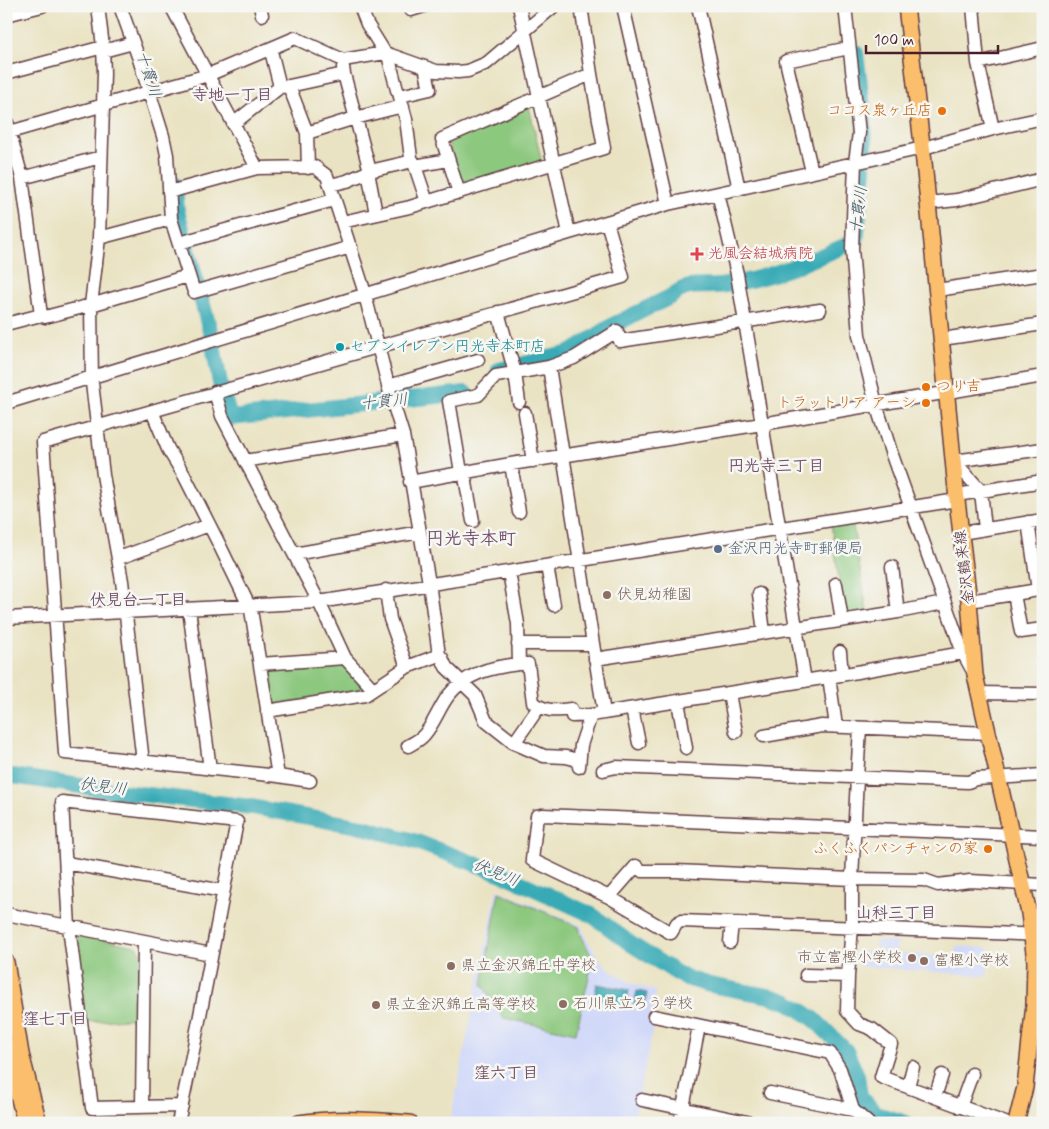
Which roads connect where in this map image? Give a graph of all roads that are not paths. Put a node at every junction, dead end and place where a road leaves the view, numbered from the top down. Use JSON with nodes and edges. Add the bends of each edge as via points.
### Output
{"nodes":[{"id":1,"x":42,"y":6,"type":"edge"},
{"id":2,"x":98,"y":6,"type":"edge"},
{"id":3,"x":120,"y":6,"type":"edge"},
{"id":4,"x":170,"y":6,"type":"edge"},
{"id":5,"x":360,"y":6,"type":"edge"},
{"id":6,"x":410,"y":6,"type":"edge"},
{"id":7,"x":424,"y":6,"type":"edge"},
{"id":8,"x":519,"y":6,"type":"edge"},
{"id":9,"x":554,"y":6,"type":"edge"},
{"id":10,"x":582,"y":6,"type":"edge"},
{"id":11,"x":623,"y":6,"type":"edge"},
{"id":12,"x":698,"y":6,"type":"edge"},
{"id":13,"x":845,"y":6,"type":"edge"},
{"id":14,"x":973,"y":6,"type":"edge"},
{"id":15,"x":908,"y":7,"type":"edge"},
{"id":16,"x":6,"y":15,"type":"edge"},
{"id":17,"x":524,"y":31,"type":"junction"},
{"id":18,"x":133,"y":43,"type":"junction"},
{"id":19,"x":849,"y":48,"type":"junction"},
{"id":20,"x":1043,"y":48,"type":"edge"},
{"id":21,"x":103,"y":49,"type":"junction"},
{"id":22,"x":268,"y":50,"type":"junction"},
{"id":23,"x":387,"y":54,"type":"junction"},
{"id":24,"x":343,"y":60,"type":"junction"},
{"id":25,"x":978,"y":63,"type":"junction"},
{"id":26,"x":425,"y":67,"type":"junction"},
{"id":27,"x":6,"y":73,"type":"edge"},
{"id":28,"x":344,"y":74,"type":"junction"},
{"id":29,"x":591,"y":74,"type":"junction"},
{"id":30,"x":208,"y":75,"type":"junction"},
{"id":31,"x":284,"y":87,"type":"junction"},
{"id":32,"x":152,"y":91,"type":"junction"},
{"id":33,"x":538,"y":97,"type":"junction"},
{"id":34,"x":401,"y":101,"type":"junction"},
{"id":35,"x":103,"y":105,"type":"junction"},
{"id":36,"x":355,"y":118,"type":"junction"},
{"id":37,"x":1043,"y":118,"type":"edge"},
{"id":38,"x":6,"y":119,"type":"edge"},
{"id":39,"x":233,"y":124,"type":"junction"},
{"id":40,"x":993,"y":129,"type":"junction"},
{"id":41,"x":10,"y":132,"type":"junction"},
{"id":42,"x":307,"y":133,"type":"junction"},
{"id":43,"x":923,"y":148,"type":"junction"},
{"id":44,"x":101,"y":158,"type":"junction"},
{"id":45,"x":448,"y":160,"type":"junction"},
{"id":46,"x":856,"y":162,"type":"junction"},
{"id":47,"x":414,"y":164,"type":"junction"},
{"id":48,"x":553,"y":164,"type":"junction"},
{"id":49,"x":258,"y":168,"type":"junction"},
{"id":50,"x":308,"y":168,"type":"junction"},
{"id":51,"x":370,"y":171,"type":"junction"},
{"id":52,"x":812,"y":172,"type":"junction"},
{"id":53,"x":22,"y":178,"type":"junction"},
{"id":54,"x":1043,"y":179,"type":"edge"},
{"id":55,"x":330,"y":185,"type":"junction"},
{"id":56,"x":739,"y":189,"type":"junction"},
{"id":57,"x":173,"y":191,"type":"junction"},
{"id":58,"x":459,"y":193,"type":"junction"},
{"id":59,"x":718,"y":193,"type":"junction"},
{"id":60,"x":334,"y":200,"type":"junction"},
{"id":61,"x":427,"y":202,"type":"junction"},
{"id":62,"x":928,"y":203,"type":"junction"},
{"id":63,"x":668,"y":204,"type":"junction"},
{"id":64,"x":376,"y":214,"type":"junction"},
{"id":65,"x":171,"y":219,"type":"junction"},
{"id":66,"x":342,"y":222,"type":"junction"},
{"id":67,"x":607,"y":222,"type":"junction"},
{"id":68,"x":569,"y":233,"type":"junction"},
{"id":69,"x":99,"y":238,"type":"junction"},
{"id":70,"x":183,"y":242,"type":"junction"},
{"id":71,"x":351,"y":247,"type":"junction"},
{"id":72,"x":1043,"y":274,"type":"edge"},
{"id":73,"x":188,"y":276,"type":"junction"},
{"id":74,"x":937,"y":290,"type":"junction"},
{"id":75,"x":364,"y":294,"type":"junction"},
{"id":76,"x":91,"y":305,"type":"junction"},
{"id":77,"x":820,"y":310,"type":"dead end"},
{"id":78,"x":498,"y":312,"type":"junction"},
{"id":79,"x":41,"y":316,"type":"junction"},
{"id":80,"x":744,"y":321,"type":"junction"},
{"id":81,"x":6,"y":324,"type":"edge"},
{"id":82,"x":1043,"y":324,"type":"edge"},
{"id":83,"x":942,"y":339,"type":"junction"},
{"id":84,"x":379,"y":346,"type":"junction"},
{"id":85,"x":478,"y":360,"type":"dead end"},
{"id":86,"x":549,"y":367,"type":"junction"},
{"id":87,"x":514,"y":368,"type":"junction"},
{"id":88,"x":1043,"y":376,"type":"edge"},
{"id":89,"x":91,"y":377,"type":"junction"},
{"id":90,"x":388,"y":386,"type":"junction"},
{"id":91,"x":219,"y":390,"type":"junction"},
{"id":92,"x":947,"y":392,"type":"junction"},
{"id":93,"x":6,"y":403,"type":"edge"},
{"id":94,"x":876,"y":404,"type":"junction"},
{"id":95,"x":152,"y":411,"type":"junction"},
{"id":96,"x":762,"y":424,"type":"junction"},
{"id":97,"x":97,"y":426,"type":"junction"},
{"id":98,"x":403,"y":435,"type":"junction"},
{"id":99,"x":1043,"y":448,"type":"edge"},
{"id":100,"x":563,"y":456,"type":"junction"},
{"id":101,"x":245,"y":460,"type":"junction"},
{"id":102,"x":533,"y":460,"type":"junction"},
{"id":103,"x":954,"y":461,"type":"junction"},
{"id":104,"x":511,"y":464,"type":"junction"},
{"id":105,"x":463,"y":472,"type":"junction"},
{"id":106,"x":1043,"y":481,"type":"edge"},
{"id":107,"x":410,"y":482,"type":"junction"},
{"id":108,"x":980,"y":491,"type":"junction"},
{"id":109,"x":957,"y":498,"type":"junction"},
{"id":110,"x":911,"y":507,"type":"junction"},
{"id":111,"x":519,"y":512,"type":"dead end"},
{"id":112,"x":472,"y":520,"type":"dead end"},
{"id":113,"x":1043,"y":520,"type":"edge"},
{"id":114,"x":1028,"y":522,"type":"junction"},
{"id":115,"x":209,"y":525,"type":"junction"},
{"id":116,"x":780,"y":529,"type":"junction"},
{"id":117,"x":985,"y":529,"type":"junction"},
{"id":118,"x":420,"y":532,"type":"junction"},
{"id":119,"x":961,"y":533,"type":"junction"},
{"id":120,"x":294,"y":554,"type":"junction"},
{"id":121,"x":119,"y":558,"type":"junction"},
{"id":122,"x":579,"y":560,"type":"junction"},
{"id":123,"x":547,"y":566,"type":"junction"},
{"id":124,"x":892,"y":567,"type":"dead end"},
{"id":125,"x":509,"y":572,"type":"junction"},
{"id":126,"x":429,"y":583,"type":"junction"},
{"id":127,"x":836,"y":584,"type":"dead end"},
{"id":128,"x":386,"y":590,"type":"junction"},
{"id":129,"x":1040,"y":590,"type":"edge"},
{"id":130,"x":760,"y":594,"type":"dead end"},
{"id":131,"x":1014,"y":594,"type":"junction"},
{"id":132,"x":969,"y":601,"type":"junction"},
{"id":133,"x":319,"y":602,"type":"junction"},
{"id":134,"x":944,"y":604,"type":"junction"},
{"id":135,"x":554,"y":605,"type":"dead end"},
{"id":136,"x":248,"y":606,"type":"junction"},
{"id":137,"x":189,"y":609,"type":"junction"},
{"id":138,"x":126,"y":612,"type":"junction"},
{"id":139,"x":898,"y":612,"type":"junction"},
{"id":140,"x":55,"y":615,"type":"junction"},
{"id":141,"x":6,"y":618,"type":"edge"},
{"id":142,"x":842,"y":620,"type":"junction"},
{"id":143,"x":796,"y":628,"type":"junction"},
{"id":144,"x":1043,"y":629,"type":"edge"},
{"id":145,"x":764,"y":632,"type":"junction"},
{"id":146,"x":518,"y":644,"type":"junction"},
{"id":147,"x":593,"y":644,"type":"junction"},
{"id":148,"x":840,"y":652,"type":"dead end"},
{"id":149,"x":963,"y":653,"type":"junction"},
{"id":150,"x":439,"y":655,"type":"junction"},
{"id":151,"x":345,"y":658,"type":"junction"},
{"id":152,"x":595,"y":659,"type":"junction"},
{"id":153,"x":260,"y":664,"type":"junction"},
{"id":154,"x":519,"y":664,"type":"junction"},
{"id":155,"x":407,"y":667,"type":"junction"},
{"id":156,"x":975,"y":675,"type":"junction"},
{"id":157,"x":836,"y":676,"type":"junction"},
{"id":158,"x":805,"y":680,"type":"junction"},
{"id":159,"x":462,"y":681,"type":"junction"},
{"id":160,"x":373,"y":689,"type":"junction"},
{"id":161,"x":729,"y":693,"type":"junction"},
{"id":162,"x":980,"y":693,"type":"junction"},
{"id":163,"x":1043,"y":694,"type":"edge"},
{"id":164,"x":678,"y":701,"type":"junction"},
{"id":165,"x":539,"y":707,"type":"junction"},
{"id":166,"x":632,"y":709,"type":"junction"},
{"id":167,"x":267,"y":711,"type":"junction"},
{"id":168,"x":598,"y":714,"type":"junction"},
{"id":169,"x":836,"y":726,"type":"junction"},
{"id":170,"x":860,"y":728,"type":"junction"},
{"id":171,"x":736,"y":732,"type":"dead end"},
{"id":172,"x":989,"y":733,"type":"junction"},
{"id":173,"x":764,"y":736,"type":"dead end"},
{"id":174,"x":514,"y":743,"type":"junction"},
{"id":175,"x":639,"y":743,"type":"dead end"},
{"id":176,"x":408,"y":746,"type":"dead end"},
{"id":177,"x":686,"y":748,"type":"dead end"},
{"id":178,"x":143,"y":762,"type":"junction"},
{"id":179,"x":210,"y":768,"type":"junction"},
{"id":180,"x":603,"y":770,"type":"dead end"},
{"id":181,"x":1043,"y":775,"type":"edge"},
{"id":182,"x":278,"y":776,"type":"junction"},
{"id":183,"x":856,"y":778,"type":"junction"},
{"id":184,"x":999,"y":779,"type":"junction"},
{"id":185,"x":310,"y":780,"type":"dead end"},
{"id":186,"x":855,"y":828,"type":"junction"},
{"id":187,"x":1011,"y":835,"type":"junction"},
{"id":188,"x":1043,"y":836,"type":"edge"},
{"id":189,"x":66,"y":864,"type":"junction"},
{"id":190,"x":852,"y":880,"type":"junction"},
{"id":191,"x":1022,"y":884,"type":"junction"},
{"id":192,"x":1043,"y":884,"type":"edge"},
{"id":193,"x":223,"y":891,"type":"junction"},
{"id":194,"x":609,"y":897,"type":"junction"},
{"id":195,"x":6,"y":914,"type":"edge"},
{"id":196,"x":732,"y":923,"type":"junction"},
{"id":197,"x":69,"y":927,"type":"junction"},
{"id":198,"x":852,"y":927,"type":"junction"},
{"id":199,"x":1039,"y":936,"type":"edge"},
{"id":200,"x":144,"y":941,"type":"junction"},
{"id":201,"x":730,"y":942,"type":"dead end"},
{"id":202,"x":211,"y":954,"type":"junction"},
{"id":203,"x":6,"y":962,"type":"edge"},
{"id":204,"x":806,"y":975,"type":"dead end"},
{"id":205,"x":848,"y":976,"type":"junction"},
{"id":206,"x":654,"y":1016,"type":"dead end"},
{"id":207,"x":700,"y":1026,"type":"junction"},
{"id":208,"x":1036,"y":1036,"type":"edge"},
{"id":209,"x":6,"y":1046,"type":"edge"},
{"id":210,"x":913,"y":1067,"type":"dead end"},
{"id":211,"x":972,"y":1074,"type":"dead end"},
{"id":212,"x":942,"y":1075,"type":"dead end"},
{"id":213,"x":908,"y":1087,"type":"junction"},
{"id":214,"x":770,"y":1093,"type":"dead end"},
{"id":215,"x":935,"y":1097,"type":"junction"},
{"id":216,"x":642,"y":1100,"type":"dead end"},
{"id":217,"x":182,"y":1106,"type":"junction"},
{"id":218,"x":142,"y":1107,"type":"junction"},
{"id":219,"x":960,"y":1107,"type":"junction"},
{"id":220,"x":683,"y":1109,"type":"junction"},
{"id":221,"x":853,"y":1110,"type":"junction"},
{"id":222,"x":25,"y":1123,"type":"edge"},
{"id":223,"x":39,"y":1123,"type":"edge"},
{"id":224,"x":178,"y":1123,"type":"edge"},
{"id":225,"x":299,"y":1123,"type":"edge"},
{"id":226,"x":410,"y":1123,"type":"edge"},
{"id":227,"x":680,"y":1123,"type":"edge"},
{"id":228,"x":752,"y":1123,"type":"edge"},
{"id":229,"x":868,"y":1123,"type":"edge"},
{"id":230,"x":1005,"y":1123,"type":"edge"},
{"id":231,"x":1016,"y":1123,"type":"edge"}],
"edges":[{"from":1,"to":16,"type":"street"},
{"from":2,"to":21,"type":"street"},
{"from":3,"to":18,"type":"street"},
{"from":4,"to":30,"type":"street"},
{"from":5,"to":23,"type":"street","via":[[367,24]]},
{"from":6,"to":7,"type":"street","via":[[411,10]]},
{"from":8,"to":17,"type":"street"},
{"from":9,"to":17,"type":"street"},
{"from":10,"to":29,"type":"street"},
{"from":11,"to":63,"type":"street"},
{"from":12,"to":56,"type":"street"},
{"from":13,"to":19,"type":"street"},
{"from":14,"to":25,"type":"street"},
{"from":15,"to":43,"type":"main road","name":"金沢鶴来線"},
{"from":17,"to":26,"type":"street","via":[[487,63],[468,71],[436,71]]},
{"from":17,"to":33,"type":"street"},
{"from":18,"to":21,"type":"street"},
{"from":18,"to":32,"type":"street"},
{"from":19,"to":46,"type":"street","via":[[858,133]]},
{"from":19,"to":52,"type":"street","via":[[786,61]]},
{"from":20,"to":25,"type":"street"},
{"from":21,"to":27,"type":"street"},
{"from":21,"to":35,"type":"street"},
{"from":22,"to":24,"type":"street","via":[[295,38]]},
{"from":22,"to":30,"type":"street"},
{"from":22,"to":31,"type":"street"},
{"from":23,"to":24,"type":"street"},
{"from":23,"to":26,"type":"street"},
{"from":23,"to":34,"type":"street"},
{"from":24,"to":28,"type":"street"},
{"from":25,"to":40,"type":"street"},
{"from":26,"to":34,"type":"street","via":[[430,88]]},
{"from":28,"to":31,"type":"street"},
{"from":28,"to":36,"type":"street"},
{"from":29,"to":33,"type":"street"},
{"from":29,"to":48,"type":"street","via":[[604,148]]},
{"from":30,"to":32,"type":"street"},
{"from":30,"to":39,"type":"street"},
{"from":31,"to":39,"type":"street"},
{"from":31,"to":42,"type":"street"},
{"from":32,"to":35,"type":"street"},
{"from":32,"to":57,"type":"street"},
{"from":33,"to":45,"type":"street","via":[[442,139]]},
{"from":33,"to":48,"type":"street"},
{"from":34,"to":36,"type":"street"},
{"from":34,"to":47,"type":"street","via":[[410,158]]},
{"from":35,"to":41,"type":"street"},
{"from":35,"to":44,"type":"street"},
{"from":36,"to":42,"type":"street"},
{"from":36,"to":51,"type":"street"},
{"from":37,"to":40,"type":"street"},
{"from":38,"to":41,"type":"street"},
{"from":39,"to":49,"type":"street"},
{"from":40,"to":43,"type":"street"},
{"from":41,"to":53,"type":"street"},
{"from":42,"to":50,"type":"street"},
{"from":43,"to":46,"type":"street"},
{"from":43,"to":62,"type":"main road","name":"金沢鶴来線"},
{"from":44,"to":53,"type":"street"},
{"from":44,"to":69,"type":"street"},
{"from":45,"to":47,"type":"street"},
{"from":45,"to":58,"type":"street"},
{"from":46,"to":52,"type":"street"},
{"from":46,"to":94,"type":"street","via":[[853,244],[859,335]]},
{"from":47,"to":51,"type":"street"},
{"from":47,"to":61,"type":"street"},
{"from":48,"to":58,"type":"street"},
{"from":48,"to":68,"type":"street"},
{"from":49,"to":50,"type":"street"},
{"from":49,"to":57,"type":"street"},
{"from":50,"to":55,"type":"street","via":[[315,167],[327,176]]},
{"from":51,"to":55,"type":"street"},
{"from":51,"to":64,"type":"street"},
{"from":52,"to":56,"type":"street"},
{"from":53,"to":79,"type":"street"},
{"from":54,"to":62,"type":"street","via":[[957,200]]},
{"from":55,"to":60,"type":"street"},
{"from":56,"to":59,"type":"street"},
{"from":57,"to":65,"type":"street"},
{"from":58,"to":61,"type":"street"},
{"from":59,"to":63,"type":"street"},
{"from":59,"to":80,"type":"street","via":[[739,283]]},
{"from":60,"to":66,"type":"street"},
{"from":60,"to":70,"type":"street"},
{"from":61,"to":64,"type":"street"},
{"from":62,"to":74,"type":"main road","name":"金沢鶴来線"},
{"from":63,"to":67,"type":"street"},
{"from":64,"to":66,"type":"street"},
{"from":65,"to":69,"type":"street"},
{"from":65,"to":70,"type":"street"},
{"from":66,"to":71,"type":"street"},
{"from":67,"to":68,"type":"street"},
{"from":67,"to":78,"type":"street","via":[[623,277]]},
{"from":68,"to":75,"type":"street"},
{"from":69,"to":76,"type":"street"},
{"from":70,"to":73,"type":"street"},
{"from":71,"to":73,"type":"street","via":[[194,292]]},
{"from":71,"to":75,"type":"street"},
{"from":72,"to":74,"type":"street"},
{"from":73,"to":76,"type":"street"},
{"from":74,"to":83,"type":"main road","name":"金沢鶴来線"},
{"from":75,"to":84,"type":"street"},
{"from":75,"to":89,"type":"street"},
{"from":76,"to":79,"type":"street","via":[[45,318]]},
{"from":76,"to":89,"type":"street"},
{"from":77,"to":80,"type":"street"},
{"from":78,"to":84,"type":"street"},
{"from":78,"to":87,"type":"street"},
{"from":79,"to":81,"type":"street"},
{"from":80,"to":86,"type":"street","via":[[620,341],[617,331],[574,358]]},
{"from":80,"to":96,"type":"street"},
{"from":82,"to":83,"type":"street"},
{"from":83,"to":92,"type":"main road","name":"金沢鶴来線"},
{"from":84,"to":90,"type":"street"},
{"from":84,"to":91,"type":"street"},
{"from":85,"to":90,"type":"street"},
{"from":86,"to":87,"type":"street"},
{"from":86,"to":100,"type":"street"},
{"from":87,"to":102,"type":"street"},
{"from":87,"to":105,"type":"street","via":[[496,376],[478,395],[450,400]]},
{"from":88,"to":92,"type":"street"},
{"from":89,"to":93,"type":"street"},
{"from":89,"to":97,"type":"street"},
{"from":90,"to":98,"type":"street"},
{"from":91,"to":95,"type":"street"},
{"from":91,"to":101,"type":"street","via":[[222,416]]},
{"from":92,"to":94,"type":"street"},
{"from":92,"to":103,"type":"main road","name":"金沢鶴来線"},
{"from":94,"to":96,"type":"street"},
{"from":94,"to":110,"type":"street"},
{"from":95,"to":97,"type":"street"},
{"from":95,"to":115,"type":"street","via":[[168,449]]},
{"from":96,"to":100,"type":"street"},
{"from":96,"to":116,"type":"street"},
{"from":97,"to":121,"type":"street"},
{"from":97,"to":140,"type":"street","via":[[43,442]]},
{"from":98,"to":101,"type":"street"},
{"from":98,"to":107,"type":"street"},
{"from":99,"to":103,"type":"street"},
{"from":100,"to":102,"type":"street"},
{"from":100,"to":122,"type":"street"},
{"from":101,"to":120,"type":"street"},
{"from":102,"to":104,"type":"street"},
{"from":103,"to":108,"type":"street"},
{"from":103,"to":109,"type":"main road","name":"金沢鶴来線"},
{"from":104,"to":105,"type":"street"},
{"from":104,"to":111,"type":"street"},
{"from":105,"to":107,"type":"street"},
{"from":105,"to":112,"type":"street"},
{"from":106,"to":108,"type":"street"},
{"from":107,"to":118,"type":"street"},
{"from":108,"to":109,"type":"street"},
{"from":108,"to":117,"type":"street"},
{"from":109,"to":110,"type":"street"},
{"from":109,"to":119,"type":"main road","name":"金沢鶴来線"},
{"from":110,"to":116,"type":"street"},
{"from":110,"to":134,"type":"street"},
{"from":113,"to":114,"type":"street"},
{"from":114,"to":117,"type":"street"},
{"from":114,"to":129,"type":"street"},
{"from":115,"to":121,"type":"street"},
{"from":115,"to":136,"type":"street"},
{"from":116,"to":122,"type":"street"},
{"from":116,"to":143,"type":"street"},
{"from":117,"to":119,"type":"street"},
{"from":118,"to":120,"type":"street"},
{"from":118,"to":126,"type":"street"},
{"from":119,"to":132,"type":"main road","name":"金沢鶴来線"},
{"from":120,"to":133,"type":"street"},
{"from":121,"to":138,"type":"street"},
{"from":122,"to":123,"type":"street"},
{"from":122,"to":147,"type":"street"},
{"from":123,"to":125,"type":"street"},
{"from":123,"to":135,"type":"street"},
{"from":124,"to":139,"type":"street"},
{"from":125,"to":126,"type":"street"},
{"from":125,"to":146,"type":"street"},
{"from":126,"to":128,"type":"street"},
{"from":126,"to":150,"type":"street"},
{"from":127,"to":142,"type":"street"},
{"from":128,"to":133,"type":"street"},
{"from":128,"to":155,"type":"street","via":[[390,619]]},
{"from":129,"to":131,"type":"street"},
{"from":130,"to":145,"type":"street"},
{"from":131,"to":132,"type":"street"},
{"from":131,"to":144,"type":"street","via":[[1021,632]]},
{"from":132,"to":156,"type":"main road","name":"金沢鶴来線"},
{"from":133,"to":136,"type":"street"},
{"from":133,"to":151,"type":"street"},
{"from":134,"to":139,"type":"street"},
{"from":134,"to":149,"type":"street"},
{"from":136,"to":137,"type":"street"},
{"from":136,"to":153,"type":"street"},
{"from":137,"to":138,"type":"street"},
{"from":137,"to":179,"type":"street"},
{"from":138,"to":140,"type":"street"},
{"from":138,"to":178,"type":"street"},
{"from":139,"to":142,"type":"street"},
{"from":140,"to":141,"type":"street"},
{"from":140,"to":178,"type":"street","via":[[65,753]]},
{"from":142,"to":143,"type":"street"},
{"from":143,"to":145,"type":"street"},
{"from":143,"to":158,"type":"street"},
{"from":145,"to":152,"type":"street"},
{"from":146,"to":147,"type":"street"},
{"from":146,"to":154,"type":"street"},
{"from":147,"to":152,"type":"street"},
{"from":148,"to":157,"type":"street"},
{"from":149,"to":156,"type":"street"},
{"from":149,"to":157,"type":"street"},
{"from":150,"to":155,"type":"street"},
{"from":150,"to":159,"type":"street","via":[[446,667]]},
{"from":151,"to":153,"type":"street"},
{"from":151,"to":160,"type":"street"},
{"from":152,"to":168,"type":"street"},
{"from":153,"to":167,"type":"street"},
{"from":154,"to":159,"type":"street","via":[[476,673]]},
{"from":154,"to":165,"type":"street","via":[[528,664],[533,702]]},
{"from":155,"to":160,"type":"street"},
{"from":156,"to":162,"type":"main road","name":"金沢鶴来線"},
{"from":157,"to":158,"type":"street"},
{"from":157,"to":169,"type":"street"},
{"from":158,"to":161,"type":"street"},
{"from":159,"to":174,"type":"street","via":[[475,694],[486,720]]},
{"from":159,"to":176,"type":"street","via":[[448,696],[424,735]]},
{"from":160,"to":167,"type":"street","via":[[365,695]]},
{"from":161,"to":164,"type":"street"},
{"from":161,"to":171,"type":"street"},
{"from":162,"to":163,"type":"street"},
{"from":162,"to":172,"type":"main road","name":"金沢鶴来線"},
{"from":164,"to":166,"type":"street"},
{"from":164,"to":177,"type":"street"},
{"from":165,"to":168,"type":"street","via":[[553,711],[571,709],[572,716]]},
{"from":165,"to":174,"type":"street"},
{"from":166,"to":168,"type":"street"},
{"from":166,"to":175,"type":"street"},
{"from":167,"to":182,"type":"street"},
{"from":168,"to":174,"type":"street","via":[[578,763],[566,757],[544,756]]},
{"from":169,"to":170,"type":"street"},
{"from":169,"to":173,"type":"street"},
{"from":170,"to":172,"type":"street"},
{"from":170,"to":183,"type":"street"},
{"from":172,"to":184,"type":"main road","name":"金沢鶴来線"},
{"from":178,"to":179,"type":"street"},
{"from":179,"to":182,"type":"street"},
{"from":180,"to":183,"type":"street"},
{"from":181,"to":184,"type":"street"},
{"from":182,"to":185,"type":"street"},
{"from":183,"to":184,"type":"street","via":[[968,782]]},
{"from":183,"to":186,"type":"street"},
{"from":184,"to":187,"type":"main road","name":"金沢鶴来線"},
{"from":186,"to":187,"type":"street"},
{"from":186,"to":190,"type":"street"},
{"from":186,"to":194,"type":"street","via":[[537,816],[532,860]]},
{"from":187,"to":188,"type":"street"},
{"from":187,"to":191,"type":"main road","name":"金沢鶴来線"},
{"from":189,"to":193,"type":"street"},
{"from":189,"to":193,"type":"street","via":[[62,802],[237,822]]},
{"from":189,"to":197,"type":"street"},
{"from":190,"to":191,"type":"street"},
{"from":190,"to":194,"type":"street","via":[[642,871],[636,866]]},
{"from":190,"to":198,"type":"street"},
{"from":191,"to":192,"type":"street"},
{"from":191,"to":199,"type":"main road","name":"金沢鶴来線"},
{"from":193,"to":202,"type":"street"},
{"from":194,"to":196,"type":"street","via":[[671,933],[681,921]]},
{"from":195,"to":197,"type":"street"},
{"from":196,"to":198,"type":"street"},
{"from":196,"to":201,"type":"street"},
{"from":197,"to":200,"type":"street"},
{"from":197,"to":218,"type":"street","via":[[92,1108]]},
{"from":198,"to":199,"type":"street"},
{"from":198,"to":205,"type":"street"},
{"from":199,"to":208,"type":"main road","name":"金沢鶴来線","via":[[1035,961]]},
{"from":200,"to":202,"type":"street"},
{"from":200,"to":218,"type":"street"},
{"from":202,"to":217,"type":"street"},
{"from":203,"to":223,"type":"main road","via":[[21,1054]]},
{"from":204,"to":205,"type":"street"},
{"from":205,"to":213,"type":"street","via":[[847,1011],[859,1024],[892,1044],[881,1077]]},
{"from":206,"to":207,"type":"street"},
{"from":207,"to":220,"type":"street"},
{"from":207,"to":221,"type":"street","via":[[830,1053],[840,1069]]},
{"from":208,"to":231,"type":"main road","name":"金沢鶴来線"},
{"from":209,"to":222,"type":"main road"},
{"from":210,"to":213,"type":"street"},
{"from":211,"to":219,"type":"street"},
{"from":212,"to":215,"type":"street"},
{"from":213,"to":215,"type":"street"},
{"from":214,"to":221,"type":"street"},
{"from":215,"to":219,"type":"street"},
{"from":216,"to":220,"type":"street"},
{"from":217,"to":218,"type":"street"},
{"from":217,"to":224,"type":"street"},
{"from":219,"to":230,"type":"street"},
{"from":220,"to":227,"type":"street"},
{"from":220,"to":228,"type":"street"},
{"from":221,"to":229,"type":"street"},
{"from":225,"to":226,"type":"main road","via":[[370,1120]]}]}
